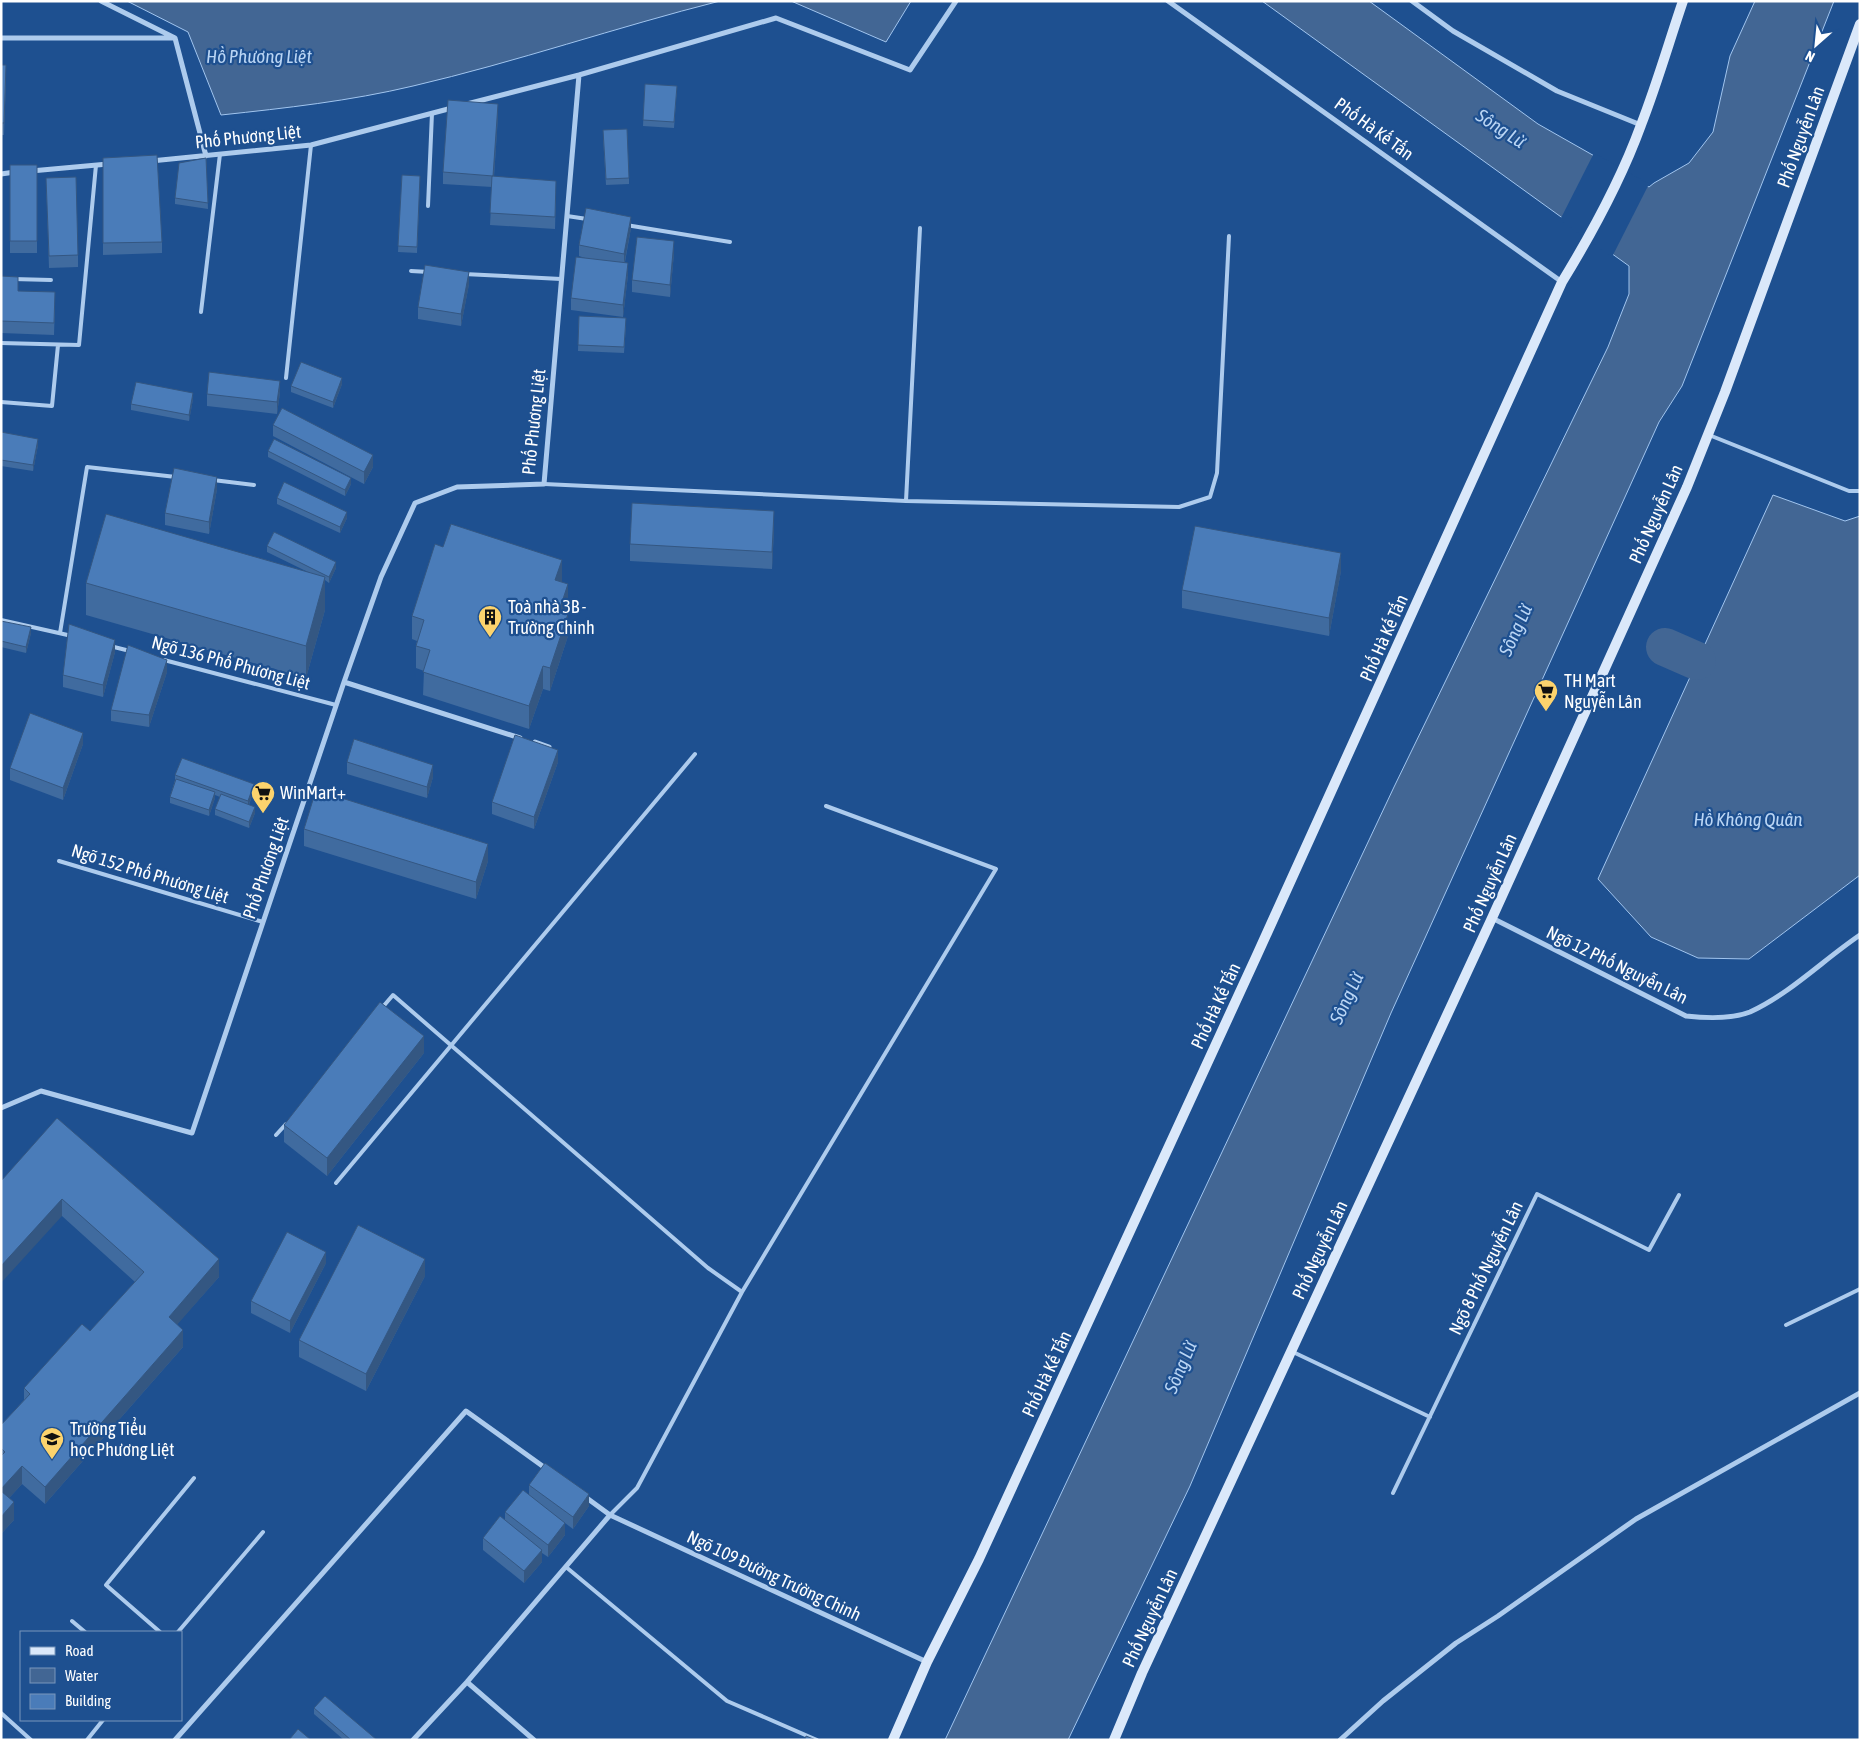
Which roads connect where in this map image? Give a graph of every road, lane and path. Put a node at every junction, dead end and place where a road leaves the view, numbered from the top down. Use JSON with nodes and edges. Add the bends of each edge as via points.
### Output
{"nodes":[{"id":1,"x":101,"y":1,"type":"edge"},
{"id":2,"x":956,"y":1,"type":"edge"},
{"id":3,"x":1168,"y":1,"type":"edge"},
{"id":4,"x":1412,"y":1,"type":"edge"},
{"id":5,"x":1683,"y":1,"type":"edge"},
{"id":6,"x":1860,"y":24,"type":"edge"},
{"id":7,"x":1,"y":38,"type":"edge"},
{"id":8,"x":176,"y":38,"type":"junction"},
{"id":9,"x":579,"y":75,"type":"junction"},
{"id":10,"x":432,"y":113,"type":"junction"},
{"id":11,"x":1641,"y":126,"type":"junction"},
{"id":12,"x":311,"y":145,"type":"junction"},
{"id":13,"x":220,"y":154,"type":"junction"},
{"id":14,"x":206,"y":156,"type":"junction"},
{"id":15,"x":142,"y":162,"type":"edge"},
{"id":16,"x":114,"y":164,"type":"edge"},
{"id":17,"x":96,"y":165,"type":"junction"},
{"id":18,"x":1,"y":174,"type":"edge"},
{"id":19,"x":428,"y":206,"type":"dead end"},
{"id":20,"x":567,"y":216,"type":"junction"},
{"id":21,"x":596,"y":220,"type":"edge"},
{"id":22,"x":624,"y":225,"type":"edge"},
{"id":23,"x":920,"y":228,"type":"dead end"},
{"id":24,"x":1229,"y":236,"type":"dead end"},
{"id":25,"x":730,"y":242,"type":"dead end"},
{"id":26,"x":411,"y":270,"type":"dead end"},
{"id":27,"x":439,"y":272,"type":"edge"},
{"id":28,"x":458,"y":273,"type":"edge"},
{"id":29,"x":11,"y":279,"type":"edge"},
{"id":30,"x":561,"y":279,"type":"junction"},
{"id":31,"x":51,"y":280,"type":"dead end"},
{"id":32,"x":1562,"y":282,"type":"junction"},
{"id":33,"x":201,"y":312,"type":"dead end"},
{"id":34,"x":1,"y":343,"type":"edge"},
{"id":35,"x":58,"y":345,"type":"junction"},
{"id":36,"x":286,"y":378,"type":"dead end"},
{"id":37,"x":1,"y":402,"type":"edge"},
{"id":38,"x":1709,"y":435,"type":"junction"},
{"id":39,"x":185,"y":478,"type":"edge"},
{"id":40,"x":205,"y":480,"type":"edge"},
{"id":41,"x":544,"y":484,"type":"junction"},
{"id":42,"x":254,"y":485,"type":"dead end"},
{"id":43,"x":1860,"y":491,"type":"edge"},
{"id":44,"x":906,"y":500,"type":"junction"},
{"id":45,"x":1,"y":620,"type":"edge"},
{"id":46,"x":60,"y":633,"type":"junction"},
{"id":47,"x":79,"y":638,"type":"edge"},
{"id":48,"x":108,"y":645,"type":"edge"},
{"id":49,"x":136,"y":653,"type":"edge"},
{"id":50,"x":156,"y":658,"type":"edge"},
{"id":51,"x":344,"y":682,"type":"junction"},
{"id":52,"x":336,"y":705,"type":"junction"},
{"id":53,"x":548,"y":747,"type":"edge"},
{"id":54,"x":695,"y":754,"type":"dead end"},
{"id":55,"x":826,"y":806,"type":"dead end"},
{"id":56,"x":59,"y":861,"type":"dead end"},
{"id":57,"x":1492,"y":918,"type":"junction"},
{"id":58,"x":262,"y":922,"type":"junction"},
{"id":59,"x":1860,"y":935,"type":"edge"},
{"id":60,"x":374,"y":1017,"type":"edge"},
{"id":61,"x":452,"y":1045,"type":"junction"},
{"id":62,"x":1,"y":1108,"type":"edge"},
{"id":63,"x":289,"y":1120,"type":"edge"},
{"id":64,"x":276,"y":1135,"type":"dead end"},
{"id":65,"x":336,"y":1183,"type":"dead end"},
{"id":66,"x":1679,"y":1195,"type":"dead end"},
{"id":67,"x":1860,"y":1288,"type":"edge"},
{"id":68,"x":742,"y":1292,"type":"junction"},
{"id":69,"x":1786,"y":1325,"type":"dead end"},
{"id":70,"x":1292,"y":1351,"type":"junction"},
{"id":71,"x":1860,"y":1393,"type":"edge"},
{"id":72,"x":1430,"y":1417,"type":"junction"},
{"id":73,"x":554,"y":1475,"type":"edge"},
{"id":74,"x":194,"y":1478,"type":"dead end"},
{"id":75,"x":578,"y":1492,"type":"edge"},
{"id":76,"x":1393,"y":1493,"type":"dead end"},
{"id":77,"x":610,"y":1515,"type":"junction"},
{"id":78,"x":263,"y":1532,"type":"dead end"},
{"id":79,"x":566,"y":1567,"type":"junction"},
{"id":80,"x":72,"y":1621,"type":"dead end"},
{"id":81,"x":84,"y":1631,"type":"edge"},
{"id":82,"x":159,"y":1631,"type":"edge"},
{"id":83,"x":179,"y":1631,"type":"edge"},
{"id":84,"x":927,"y":1662,"type":"junction"},
{"id":85,"x":467,"y":1682,"type":"junction"},
{"id":86,"x":1,"y":1713,"type":"edge"},
{"id":87,"x":103,"y":1721,"type":"edge"},
{"id":88,"x":31,"y":1740,"type":"edge"},
{"id":89,"x":87,"y":1740,"type":"edge"},
{"id":90,"x":175,"y":1740,"type":"edge"},
{"id":91,"x":412,"y":1740,"type":"edge"},
{"id":92,"x":534,"y":1740,"type":"edge"},
{"id":93,"x":817,"y":1740,"type":"edge"},
{"id":94,"x":893,"y":1740,"type":"edge"},
{"id":95,"x":1114,"y":1740,"type":"edge"},
{"id":96,"x":1340,"y":1740,"type":"edge"}],
"edges":[{"from":1,"to":8,"type":"street"},
{"from":2,"to":9,"type":"street","via":[[910,70],[776,18]]},
{"from":3,"to":32,"type":"street","name":"Phố Hà Kế Tấn"},
{"from":4,"to":11,"type":"street","via":[[1453,30],[1557,91]]},
{"from":5,"to":11,"type":"street","name":"Phố Hà Kế Tấn"},
{"from":6,"to":38,"type":"street","name":"Phố Nguyễn Lân"},
{"from":7,"to":8,"type":"street"},
{"from":8,"to":14,"type":"street"},
{"from":9,"to":10,"type":"street","name":"Phố Phương Liệt"},
{"from":9,"to":20,"type":"street","name":"Phố Phương Liệt"},
{"from":10,"to":12,"type":"street","name":"Phố Phương Liệt"},
{"from":10,"to":19,"type":"lane"},
{"from":11,"to":32,"type":"street","name":"Phố Hà Kế Tấn","via":[[1585,243]]},
{"from":12,"to":13,"type":"street","name":"Phố Phương Liệt"},
{"from":12,"to":36,"type":"lane"},
{"from":13,"to":14,"type":"street","name":"Phố Phương Liệt"},
{"from":13,"to":33,"type":"lane"},
{"from":14,"to":15,"type":"street","name":"Phố Phương Liệt"},
{"from":16,"to":17,"type":"street"},
{"from":17,"to":18,"type":"street"},
{"from":17,"to":35,"type":"lane","via":[[79,345]]},
{"from":20,"to":21,"type":"lane"},
{"from":20,"to":30,"type":"street","name":"Phố Phương Liệt"},
{"from":22,"to":25,"type":"lane"},
{"from":23,"to":44,"type":"lane"},
{"from":24,"to":44,"type":"lane","via":[[1217,473],[1210,497],[1179,507]]},
{"from":26,"to":27,"type":"lane"},
{"from":28,"to":30,"type":"lane"},
{"from":29,"to":31,"type":"lane"},
{"from":30,"to":41,"type":"street","name":"Phố Phương Liệt"},
{"from":32,"to":84,"type":"street","name":"Phố Hà Kế Tấn","via":[[1257,955],[979,1559]]},
{"from":34,"to":35,"type":"lane"},
{"from":35,"to":37,"type":"lane","via":[[52,406]]},
{"from":38,"to":43,"type":"lane","via":[[1849,491]]},
{"from":38,"to":57,"type":"street","name":"Phố Nguyễn Lân"},
{"from":39,"to":46,"type":"lane","via":[[87,467]]},
{"from":40,"to":42,"type":"lane"},
{"from":41,"to":44,"type":"lane"},
{"from":41,"to":51,"type":"street","name":"Phố Phương Liệt","via":[[457,487],[415,503],[381,577]]},
{"from":45,"to":46,"type":"lane"},
{"from":46,"to":47,"type":"lane"},
{"from":48,"to":49,"type":"lane","name":"Ngõ 136 Phố Phương Liệt"},
{"from":50,"to":52,"type":"lane","name":"Ngõ 136 Phố Phương Liệt"},
{"from":51,"to":52,"type":"street","name":"Phố Phương Liệt"},
{"from":51,"to":53,"type":"street"},
{"from":52,"to":58,"type":"street","name":"Phố Phương Liệt"},
{"from":54,"to":61,"type":"lane"},
{"from":55,"to":68,"type":"lane","via":[[996,869]]},
{"from":56,"to":58,"type":"lane","name":"Ngõ 152 Phố Phương Liệt"},
{"from":57,"to":59,"type":"street","name":"Ngõ 12 Phố Nguyễn Lân","via":[[1686,1016],[1710,1019],[1748,1012],[1789,989]]},
{"from":57,"to":70,"type":"street","name":"Phố Nguyễn Lân"},
{"from":58,"to":62,"type":"street","name":"Phố Phương Liệt","via":[[192,1133],[42,1091]]},
{"from":60,"to":61,"type":"lane","via":[[393,994]]},
{"from":61,"to":65,"type":"lane"},
{"from":61,"to":68,"type":"lane","via":[[708,1268]]},
{"from":63,"to":64,"type":"lane"},
{"from":66,"to":72,"type":"lane","name":"Ngõ 8 Phố Nguyễn Lân","via":[[1649,1250],[1537,1194]]},
{"from":67,"to":69,"type":"lane"},
{"from":68,"to":77,"type":"lane","via":[[637,1488]]},
{"from":70,"to":72,"type":"lane"},
{"from":70,"to":95,"type":"street","name":"Phố Nguyễn Lân"},
{"from":71,"to":96,"type":"street","via":[[1636,1519],[1456,1643]]},
{"from":72,"to":76,"type":"lane","name":"Ngõ 8 Phố Nguyễn Lân"},
{"from":73,"to":90,"type":"street","via":[[466,1412]]},
{"from":74,"to":82,"type":"lane","via":[[106,1585]]},
{"from":75,"to":77,"type":"street","name":"Ngõ 109 Đường Trường Chinh"},
{"from":77,"to":79,"type":"street"},
{"from":77,"to":84,"type":"street","name":"Ngõ 109 Đường Trường Chinh"},
{"from":78,"to":83,"type":"lane"},
{"from":79,"to":85,"type":"street"},
{"from":79,"to":93,"type":"lane","via":[[726,1701]]},
{"from":80,"to":81,"type":"lane"},
{"from":84,"to":94,"type":"street","name":"Phố Hà Kế Tấn"},
{"from":85,"to":91,"type":"street"},
{"from":85,"to":92,"type":"street"},
{"from":86,"to":88,"type":"lane"},
{"from":87,"to":89,"type":"lane"}]}
